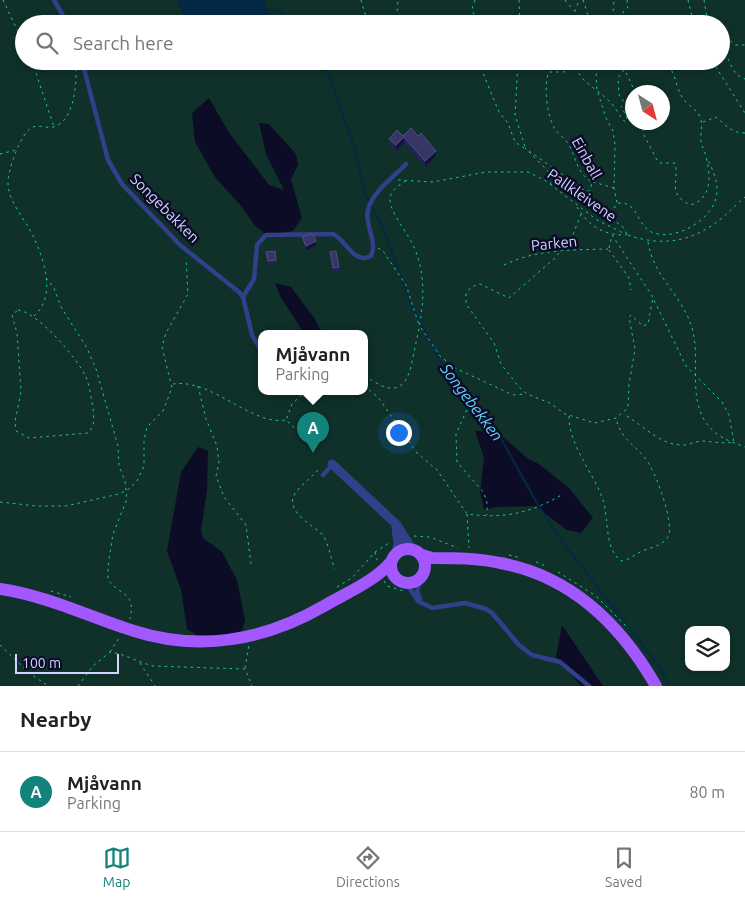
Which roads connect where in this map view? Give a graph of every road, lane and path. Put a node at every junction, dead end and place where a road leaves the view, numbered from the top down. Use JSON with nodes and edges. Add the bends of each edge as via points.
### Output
{"nodes":[{"id":1,"x":3,"y":0,"type":"edge"},
{"id":2,"x":54,"y":0,"type":"edge"},
{"id":3,"x":361,"y":0,"type":"edge"},
{"id":4,"x":398,"y":0,"type":"edge"},
{"id":5,"x":475,"y":0,"type":"edge"},
{"id":6,"x":519,"y":0,"type":"edge"},
{"id":7,"x":565,"y":0,"type":"edge"},
{"id":8,"x":579,"y":0,"type":"edge"},
{"id":9,"x":583,"y":0,"type":"edge"},
{"id":10,"x":614,"y":0,"type":"edge"},
{"id":11,"x":628,"y":0,"type":"edge"},
{"id":12,"x":688,"y":0,"type":"edge"},
{"id":13,"x":704,"y":0,"type":"edge"},
{"id":14,"x":575,"y":12,"type":"junction"},
{"id":15,"x":63,"y":15,"type":"edge"},
{"id":16,"x":365,"y":15,"type":"edge"},
{"id":17,"x":397,"y":15,"type":"edge"},
{"id":18,"x":474,"y":15,"type":"edge"},
{"id":19,"x":520,"y":15,"type":"edge"},
{"id":20,"x":576,"y":15,"type":"edge"},
{"id":21,"x":588,"y":15,"type":"edge"},
{"id":22,"x":613,"y":15,"type":"edge"},
{"id":23,"x":624,"y":15,"type":"edge"},
{"id":24,"x":692,"y":15,"type":"edge"},
{"id":25,"x":706,"y":15,"type":"edge"},
{"id":26,"x":15,"y":25,"type":"edge"},
{"id":27,"x":730,"y":40,"type":"edge"},
{"id":28,"x":745,"y":45,"type":"edge"},
{"id":29,"x":730,"y":61,"type":"edge"},
{"id":30,"x":35,"y":70,"type":"edge"},
{"id":31,"x":76,"y":70,"type":"edge"},
{"id":32,"x":84,"y":70,"type":"edge"},
{"id":33,"x":483,"y":70,"type":"edge"},
{"id":34,"x":518,"y":70,"type":"edge"},
{"id":35,"x":568,"y":70,"type":"edge"},
{"id":36,"x":576,"y":70,"type":"edge"},
{"id":37,"x":598,"y":70,"type":"edge"},
{"id":38,"x":624,"y":70,"type":"joint"},
{"id":39,"x":671,"y":70,"type":"edge"},
{"id":40,"x":718,"y":70,"type":"edge"},
{"id":41,"x":745,"y":79,"type":"edge"},
{"id":42,"x":633,"y":85,"type":"edge"},
{"id":43,"x":598,"y":90,"type":"junction"},
{"id":44,"x":625,"y":103,"type":"edge"},
{"id":45,"x":625,"y":110,"type":"edge"},
{"id":46,"x":745,"y":113,"type":"edge"},
{"id":47,"x":625,"y":114,"type":"edge"},
{"id":48,"x":625,"y":122,"type":"edge"},
{"id":49,"x":702,"y":123,"type":"junction"},
{"id":50,"x":54,"y":127,"type":"junction"},
{"id":51,"x":643,"y":130,"type":"edge"},
{"id":52,"x":745,"y":133,"type":"edge"},
{"id":53,"x":525,"y":148,"type":"junction"},
{"id":54,"x":17,"y":149,"type":"junction"},
{"id":55,"x":0,"y":154,"type":"edge"},
{"id":56,"x":706,"y":157,"type":"junction"},
{"id":57,"x":406,"y":164,"type":"dead end"},
{"id":58,"x":592,"y":182,"type":"junction"},
{"id":59,"x":551,"y":185,"type":"junction"},
{"id":60,"x":614,"y":188,"type":"junction"},
{"id":61,"x":745,"y":197,"type":"edge"},
{"id":62,"x":617,"y":203,"type":"junction"},
{"id":63,"x":576,"y":206,"type":"junction"},
{"id":64,"x":581,"y":214,"type":"junction"},
{"id":65,"x":612,"y":235,"type":"junction"},
{"id":66,"x":627,"y":235,"type":"junction"},
{"id":67,"x":648,"y":242,"type":"junction"},
{"id":68,"x":373,"y":246,"type":"junction"},
{"id":69,"x":608,"y":249,"type":"junction"},
{"id":70,"x":187,"y":250,"type":"junction"},
{"id":71,"x":561,"y":250,"type":"junction"},
{"id":72,"x":504,"y":265,"type":"dead end"},
{"id":73,"x":46,"y":278,"type":"junction"},
{"id":74,"x":631,"y":290,"type":"dead end"},
{"id":75,"x":243,"y":297,"type":"junction"},
{"id":76,"x":653,"y":297,"type":"junction"},
{"id":77,"x":34,"y":316,"type":"junction"},
{"id":78,"x":420,"y":327,"type":"junction"},
{"id":79,"x":258,"y":345,"type":"edge"},
{"id":80,"x":455,"y":368,"type":"junction"},
{"id":81,"x":696,"y":376,"type":"junction"},
{"id":82,"x":368,"y":379,"type":"edge"},
{"id":83,"x":172,"y":384,"type":"junction"},
{"id":84,"x":198,"y":386,"type":"junction"},
{"id":85,"x":368,"y":389,"type":"edge"},
{"id":86,"x":527,"y":394,"type":"junction"},
{"id":87,"x":302,"y":395,"type":"edge"},
{"id":88,"x":623,"y":414,"type":"junction"},
{"id":89,"x":569,"y":415,"type":"junction"},
{"id":90,"x":616,"y":418,"type":"junction"},
{"id":91,"x":286,"y":420,"type":"junction"},
{"id":92,"x":299,"y":432,"type":"dead end"},
{"id":93,"x":734,"y":442,"type":"junction"},
{"id":94,"x":745,"y":447,"type":"edge"},
{"id":95,"x":334,"y":463,"type":"joint"},
{"id":96,"x":318,"y":470,"type":"dead end"},
{"id":97,"x":323,"y":475,"type":"dead end"},
{"id":98,"x":125,"y":491,"type":"junction"},
{"id":99,"x":563,"y":494,"type":"dead end"},
{"id":100,"x":0,"y":502,"type":"edge"},
{"id":101,"x":467,"y":514,"type":"junction"},
{"id":102,"x":487,"y":515,"type":"junction"},
{"id":103,"x":394,"y":523,"type":"junction"},
{"id":104,"x":468,"y":549,"type":"dead end"},
{"id":105,"x":417,"y":552,"type":"junction"},
{"id":106,"x":394,"y":558,"type":"junction"},
{"id":107,"x":449,"y":559,"type":"junction"},
{"id":108,"x":251,"y":564,"type":"dead end"},
{"id":109,"x":335,"y":569,"type":"dead end"},
{"id":110,"x":423,"y":574,"type":"junction"},
{"id":111,"x":368,"y":581,"type":"junction"},
{"id":112,"x":401,"y":581,"type":"junction"},
{"id":113,"x":0,"y":589,"type":"edge"},
{"id":114,"x":424,"y":604,"type":"junction"},
{"id":115,"x":126,"y":628,"type":"junction"},
{"id":116,"x":250,"y":637,"type":"junction"},
{"id":117,"x":0,"y":645,"type":"edge"},
{"id":118,"x":110,"y":652,"type":"junction"},
{"id":119,"x":139,"y":662,"type":"junction"},
{"id":120,"x":245,"y":670,"type":"junction"},
{"id":121,"x":48,"y":686,"type":"edge"},
{"id":122,"x":78,"y":686,"type":"edge"},
{"id":123,"x":155,"y":686,"type":"edge"},
{"id":124,"x":252,"y":686,"type":"edge"},
{"id":125,"x":589,"y":686,"type":"edge"},
{"id":126,"x":656,"y":686,"type":"edge"}],
"edges":[{"from":1,"to":26,"type":"path"},
{"from":2,"to":15,"type":"lane"},
{"from":3,"to":16,"type":"path"},
{"from":4,"to":17,"type":"path"},
{"from":5,"to":18,"type":"path"},
{"from":6,"to":19,"type":"path"},
{"from":7,"to":14,"type":"path"},
{"from":8,"to":14,"type":"path"},
{"from":9,"to":21,"type":"path"},
{"from":10,"to":22,"type":"path"},
{"from":11,"to":23,"type":"path"},
{"from":12,"to":24,"type":"path"},
{"from":13,"to":25,"type":"path"},
{"from":14,"to":20,"type":"path"},
{"from":27,"to":28,"type":"path","via":[[735,45]]},
{"from":29,"to":41,"type":"path","via":[[735,73]]},
{"from":30,"to":50,"type":"path"},
{"from":31,"to":50,"type":"path","via":[[71,109]]},
{"from":32,"to":70,"type":"lane","name":"Songebakken","via":[[111,168],[132,196]]},
{"from":33,"to":53,"type":"path","via":[[515,142]]},
{"from":34,"to":53,"type":"path","via":[[515,115]]},
{"from":35,"to":58,"type":"path","name":"Einball","via":[[549,72],[546,102],[555,129],[569,145],[579,170]]},
{"from":36,"to":43,"type":"path","via":[[584,81]]},
{"from":37,"to":43,"type":"path"},
{"from":38,"to":42,"type":"path"},
{"from":38,"to":44,"type":"path","via":[[618,78],[619,95]]},
{"from":39,"to":49,"type":"path","via":[[682,98],[692,105]]},
{"from":40,"to":46,"type":"path"},
{"from":43,"to":48,"type":"path"},
{"from":43,"to":60,"type":"path","via":[[613,131]]},
{"from":45,"to":47,"type":"path","via":[[621,106]]},
{"from":49,"to":52,"type":"path","via":[[716,116],[726,128]]},
{"from":49,"to":56,"type":"path","via":[[701,140]]},
{"from":50,"to":54,"type":"path","via":[[32,127]]},
{"from":51,"to":56,"type":"path","via":[[657,160],[675,163],[676,194],[690,205],[698,203],[708,190]]},
{"from":53,"to":58,"type":"path","name":"Einball","via":[[585,191],[590,191]]},
{"from":53,"to":59,"type":"path","via":[[548,171]]},
{"from":54,"to":55,"type":"path"},
{"from":54,"to":73,"type":"path","via":[[8,174],[10,194],[34,238]]},
{"from":56,"to":62,"type":"path","via":[[716,177],[716,199],[704,217],[688,230],[653,233],[631,205]]},
{"from":57,"to":68,"type":"lane","via":[[375,196],[368,208]]},
{"from":58,"to":60,"type":"path"},
{"from":59,"to":63,"type":"path","name":"Pallkleivene"},
{"from":59,"to":78,"type":"path","name":"Pallkleivene","via":[[536,174],[510,171],[433,182],[407,180],[394,190],[390,199],[392,208],[407,232],[419,262],[424,295]]},
{"from":60,"to":62,"type":"path"},
{"from":61,"to":67,"type":"path","via":[[715,223],[687,238]]},
{"from":62,"to":66,"type":"path","via":[[612,212],[613,220]]},
{"from":63,"to":64,"type":"path"},
{"from":63,"to":66,"type":"path","name":"Pallkleivene"},
{"from":64,"to":65,"type":"path","via":[[594,227]]},
{"from":64,"to":71,"type":"path","via":[[572,237]]},
{"from":65,"to":66,"type":"path"},
{"from":65,"to":69,"type":"path"},
{"from":65,"to":76,"type":"path"},
{"from":66,"to":67,"type":"path"},
{"from":67,"to":81,"type":"path","via":[[653,263],[692,326],[697,357]]},
{"from":68,"to":75,"type":"lane","via":[[370,256],[363,259],[333,234],[266,235],[257,245],[254,279]]},
{"from":68,"to":78,"type":"path","via":[[383,251],[406,285]]},
{"from":69,"to":71,"type":"path","name":"Parken"},
{"from":69,"to":74,"type":"path","via":[[629,278]]},
{"from":70,"to":75,"type":"lane","name":"Songebakken"},
{"from":70,"to":83,"type":"path","via":[[188,294],[166,333],[162,347]]},
{"from":71,"to":72,"type":"path","name":"Parken","via":[[520,257]]},
{"from":71,"to":86,"type":"path","via":[[508,298],[480,284],[471,287],[466,294],[466,304],[494,343],[501,364]]},
{"from":73,"to":77,"type":"path","via":[[45,302]]},
{"from":73,"to":98,"type":"path","via":[[96,369],[118,446]]},
{"from":75,"to":79,"type":"lane","via":[[252,335]]},
{"from":76,"to":81,"type":"path","via":[[686,366]]},
{"from":76,"to":88,"type":"path","via":[[648,324],[644,326],[631,315],[629,317],[635,349],[630,398]]},
{"from":77,"to":77,"type":"path","via":[[18,310],[12,315],[17,333],[21,391],[14,428],[29,438],[83,435],[94,425],[87,379],[80,366]]},
{"from":78,"to":80,"type":"path","via":[[440,356]]},
{"from":78,"to":82,"type":"path","via":[[410,374],[404,383],[392,388]]},
{"from":80,"to":86,"type":"path","via":[[512,396]]},
{"from":80,"to":102,"type":"path","via":[[454,376],[469,405],[456,434],[457,462],[484,493]]},
{"from":81,"to":93,"type":"path","via":[[722,402],[729,415]]},
{"from":81,"to":93,"type":"path","via":[[697,402],[705,420],[721,436]]},
{"from":83,"to":84,"type":"path","via":[[184,382]]},
{"from":83,"to":98,"type":"path","via":[[162,411],[147,427],[144,466],[136,481]]},
{"from":84,"to":91,"type":"path","via":[[270,420]]},
{"from":84,"to":108,"type":"path","via":[[217,446],[218,481],[224,497],[246,525]]},
{"from":85,"to":101,"type":"path","via":[[378,397],[418,453],[437,470]]},
{"from":86,"to":89,"type":"path"},
{"from":87,"to":91,"type":"path","via":[[292,404]]},
{"from":88,"to":90,"type":"path"},
{"from":88,"to":93,"type":"path","via":[[667,442],[684,445],[701,441]]},
{"from":89,"to":90,"type":"path","via":[[595,423]]},
{"from":89,"to":90,"type":"path","via":[[571,437],[599,490],[607,514],[611,545],[621,561],[662,544],[669,536],[670,528],[653,470],[645,457],[625,439]]},
{"from":91,"to":92,"type":"path"},
{"from":93,"to":94,"type":"path"},
{"from":95,"to":97,"type":"lane"},
{"from":95,"to":103,"type":"street"},
{"from":96,"to":109,"type":"path","via":[[295,493],[292,506],[324,537]]},
{"from":98,"to":100,"type":"path","via":[[66,506]]},
{"from":98,"to":115,"type":"path","via":[[126,504],[113,534],[108,580],[127,594],[133,606]]},
{"from":99,"to":102,"type":"path","via":[[538,508],[512,515]]},
{"from":101,"to":102,"type":"path"},
{"from":101,"to":104,"type":"path"},
{"from":103,"to":105,"type":"street"},
{"from":103,"to":106,"type":"street","via":[[398,540]]},
{"from":105,"to":106,"type":"main road","via":[[404,549]]},
{"from":105,"to":107,"type":"main road"},
{"from":105,"to":110,"type":"main road","via":[[426,563]]},
{"from":106,"to":111,"type":"main road"},
{"from":106,"to":112,"type":"main road","via":[[391,569]]},
{"from":107,"to":110,"type":"main road"},
{"from":107,"to":126,"type":"main road","via":[[513,565],[572,591],[600,612],[618,631]]},
{"from":110,"to":112,"type":"main road","via":[[414,582]]},
{"from":110,"to":114,"type":"lane","via":[[418,591]]},
{"from":111,"to":112,"type":"main road"},
{"from":111,"to":116,"type":"main road","via":[[298,620]]},
{"from":112,"to":114,"type":"lane"},
{"from":113,"to":115,"type":"main road","via":[[49,600]]},
{"from":114,"to":125,"type":"lane","via":[[435,608],[456,603],[470,604],[492,613],[519,645],[532,655],[560,662]]},
{"from":115,"to":116,"type":"main road","via":[[187,642]]},
{"from":115,"to":118,"type":"path"},
{"from":116,"to":120,"type":"path"},
{"from":117,"to":121,"type":"path"},
{"from":118,"to":119,"type":"path","via":[[121,653]]},
{"from":118,"to":122,"type":"path","via":[[93,666]]},
{"from":119,"to":120,"type":"path","via":[[153,666]]},
{"from":119,"to":123,"type":"path"},
{"from":120,"to":124,"type":"path"}]}
